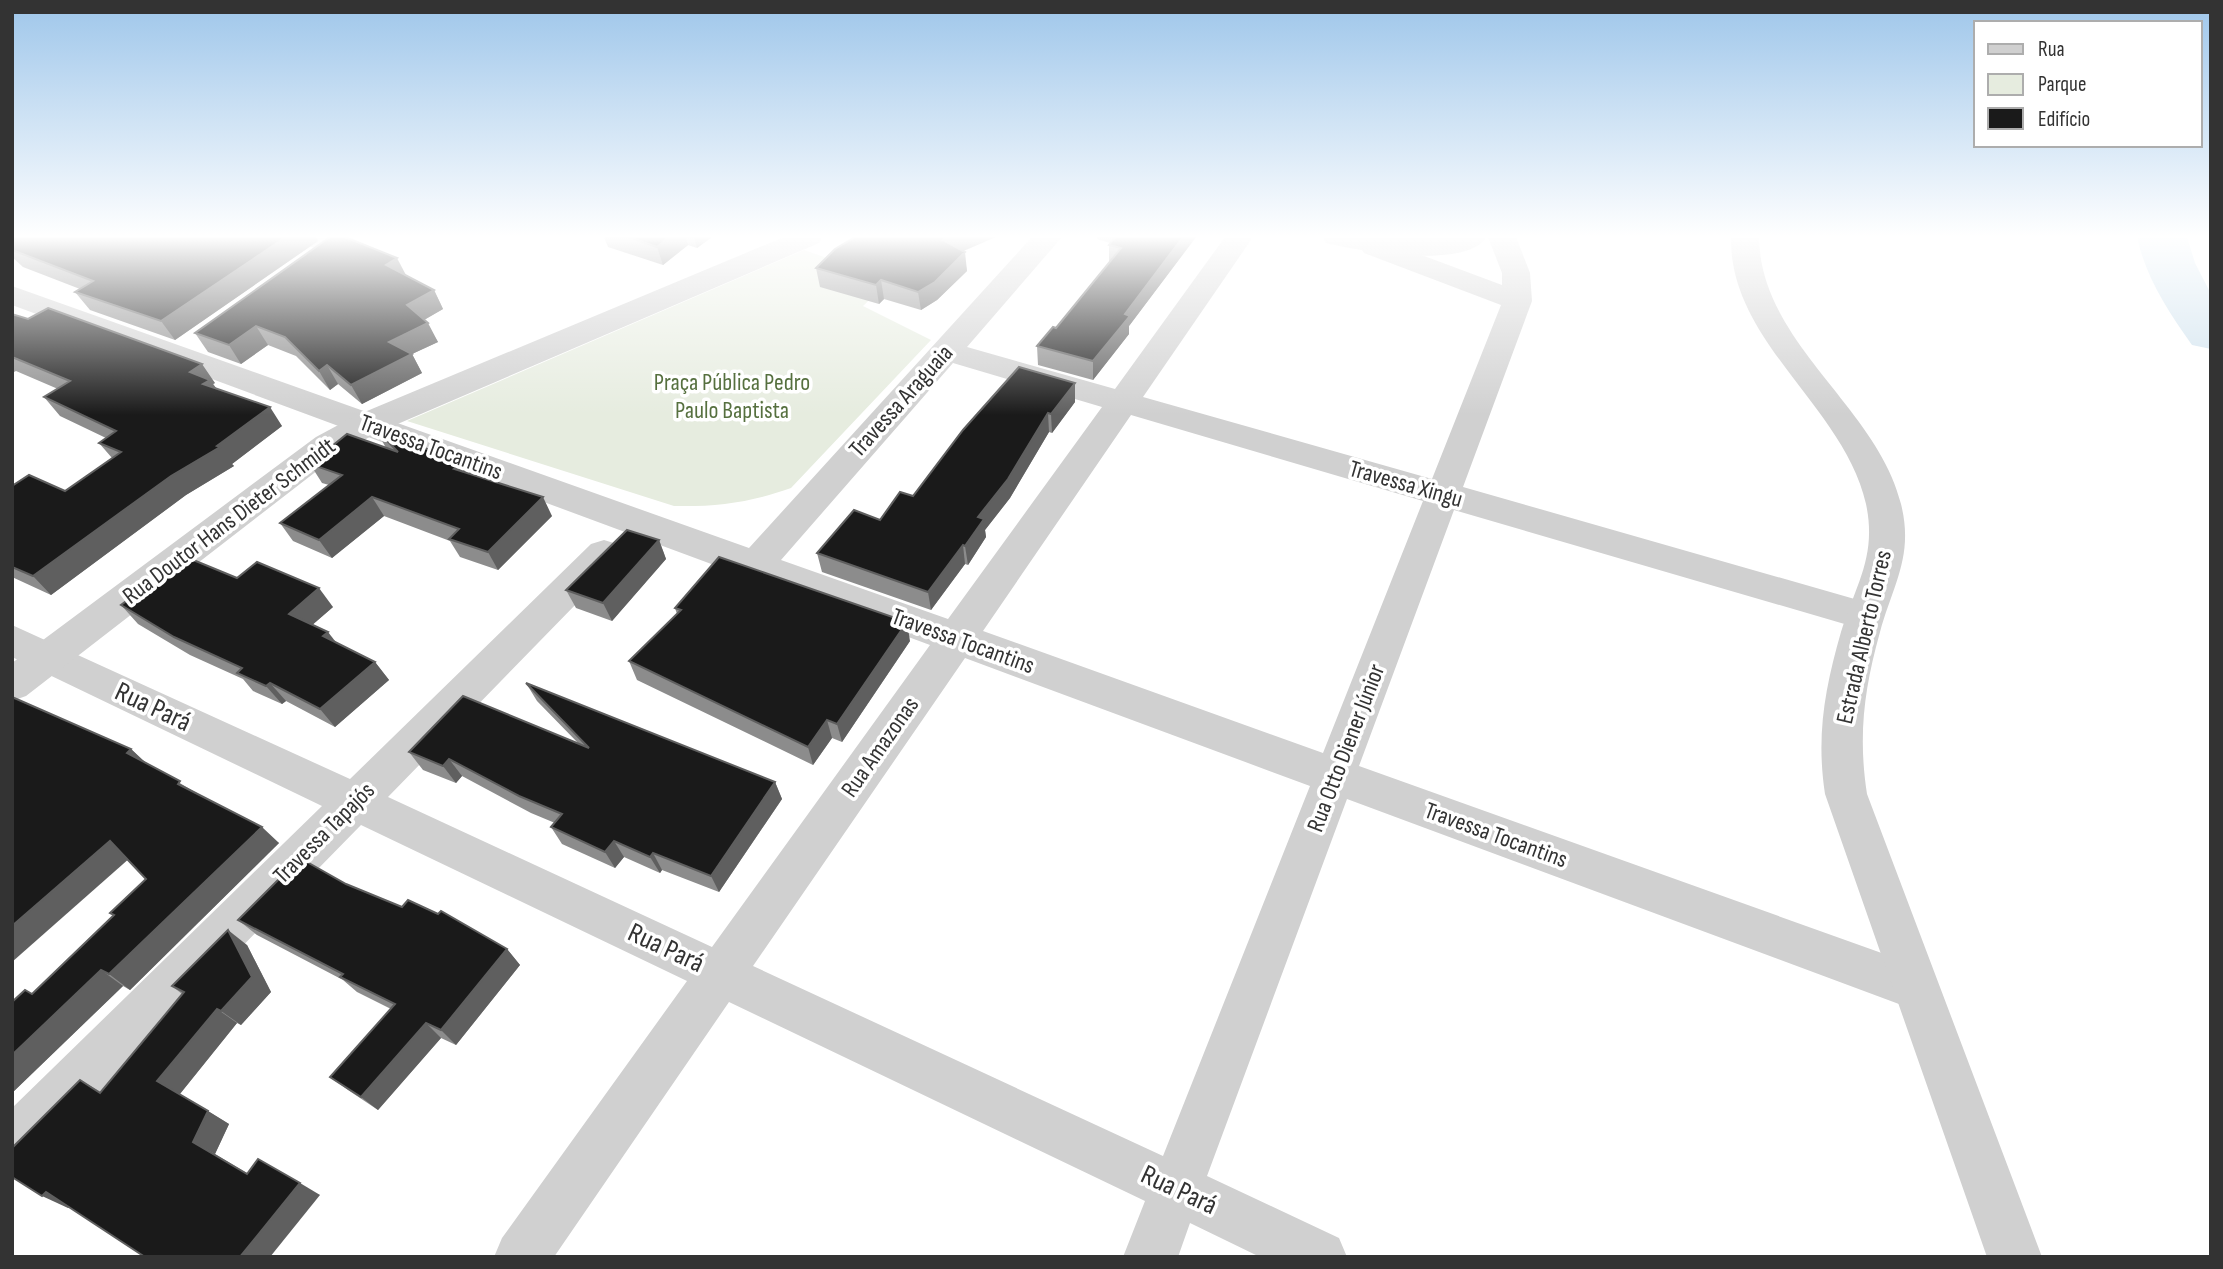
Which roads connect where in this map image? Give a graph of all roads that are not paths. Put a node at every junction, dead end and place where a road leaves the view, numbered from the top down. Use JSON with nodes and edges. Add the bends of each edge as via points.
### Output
{"nodes":[{"id":1,"x":16,"y":296,"type":"edge"},
{"id":2,"x":669,"y":296,"type":"edge"},
{"id":3,"x":996,"y":296,"type":"edge"},
{"id":4,"x":1197,"y":296,"type":"edge"},
{"id":5,"x":1504,"y":296,"type":"edge"},
{"id":6,"x":1517,"y":296,"type":"edge"},
{"id":7,"x":1756,"y":296,"type":"edge"},
{"id":8,"x":1517,"y":301,"type":"junction"},
{"id":9,"x":947,"y":351,"type":"junction"},
{"id":10,"x":1123,"y":402,"type":"junction"},
{"id":11,"x":367,"y":424,"type":"junction"},
{"id":12,"x":1443,"y":494,"type":"junction"},
{"id":13,"x":636,"y":522,"type":"junction"},
{"id":14,"x":755,"y":565,"type":"junction"},
{"id":15,"x":1865,"y":617,"type":"junction"},
{"id":16,"x":957,"y":639,"type":"junction"},
{"id":17,"x":30,"y":649,"type":"edge"},
{"id":18,"x":12,"y":685,"type":"edge"},
{"id":19,"x":1335,"y":776,"type":"junction"},
{"id":20,"x":355,"y":802,"type":"junction"},
{"id":21,"x":720,"y":974,"type":"junction"},
{"id":22,"x":1914,"y":987,"type":"junction"},
{"id":23,"x":12,"y":1145,"type":"edge"},
{"id":24,"x":1176,"y":1189,"type":"junction"},
{"id":25,"x":521,"y":1257,"type":"edge"},
{"id":26,"x":1150,"y":1257,"type":"edge"},
{"id":27,"x":1320,"y":1257,"type":"edge"},
{"id":28,"x":2015,"y":1257,"type":"edge"}],
"edges":[{"from":1,"to":11,"type":"street","name":"Travessa Tocantins","via":[[190,347]]},
{"from":2,"to":11,"type":"street","name":"Rua Doutor Hans Dieter Schmidt"},
{"from":3,"to":9,"type":"street","name":"Travessa Araguaia"},
{"from":4,"to":10,"type":"street","name":"Rua Amazonas"},
{"from":5,"to":8,"type":"street"},
{"from":6,"to":8,"type":"street","name":"Rua Otto Diener Júnior"},
{"from":7,"to":15,"type":"street","name":"Estrada Alberto Torres","via":[[1849,431],[1879,490],[1886,518],[1885,566]]},
{"from":8,"to":12,"type":"street","name":"Rua Otto Diener Júnior"},
{"from":9,"to":10,"type":"street","name":"Travessa Xingu"},
{"from":9,"to":14,"type":"street","name":"Travessa Araguaia"},
{"from":10,"to":12,"type":"street","name":"Travessa Xingu"},
{"from":10,"to":16,"type":"street","name":"Rua Amazonas"},
{"from":11,"to":13,"type":"street","name":"Travessa Tocantins"},
{"from":11,"to":17,"type":"street","name":"Rua Doutor Hans Dieter Schmidt"},
{"from":12,"to":15,"type":"street","name":"Travessa Xingu"},
{"from":12,"to":19,"type":"street","name":"Rua Otto Diener Júnior"},
{"from":13,"to":14,"type":"street","name":"Travessa Tocantins"},
{"from":13,"to":20,"type":"street","name":"Travessa Tapajós"},
{"from":14,"to":16,"type":"street","name":"Travessa Tocantins"},
{"from":15,"to":22,"type":"street","name":"Estrada Alberto Torres","via":[[1840,748],[1846,794]]},
{"from":16,"to":19,"type":"street","name":"Travessa Tocantins"},
{"from":16,"to":21,"type":"street","name":"Rua Amazonas"},
{"from":17,"to":18,"type":"street","name":"Rua Doutor Hans Dieter Schmidt"},
{"from":17,"to":20,"type":"street","name":"Rua Pará"},
{"from":19,"to":22,"type":"street","name":"Travessa Tocantins"},
{"from":19,"to":24,"type":"street","name":"Rua Otto Diener Júnior"},
{"from":20,"to":21,"type":"street","name":"Rua Pará"},
{"from":20,"to":23,"type":"street","name":"Travessa Tapajós"},
{"from":21,"to":24,"type":"street","name":"Rua Pará"},
{"from":21,"to":25,"type":"street","name":"Rua Amazonas"},
{"from":22,"to":28,"type":"street","name":"Estrada Alberto Torres"},
{"from":24,"to":26,"type":"street","name":"Rua Otto Diener Júnior"},
{"from":24,"to":27,"type":"street","name":"Rua Pará"}]}
